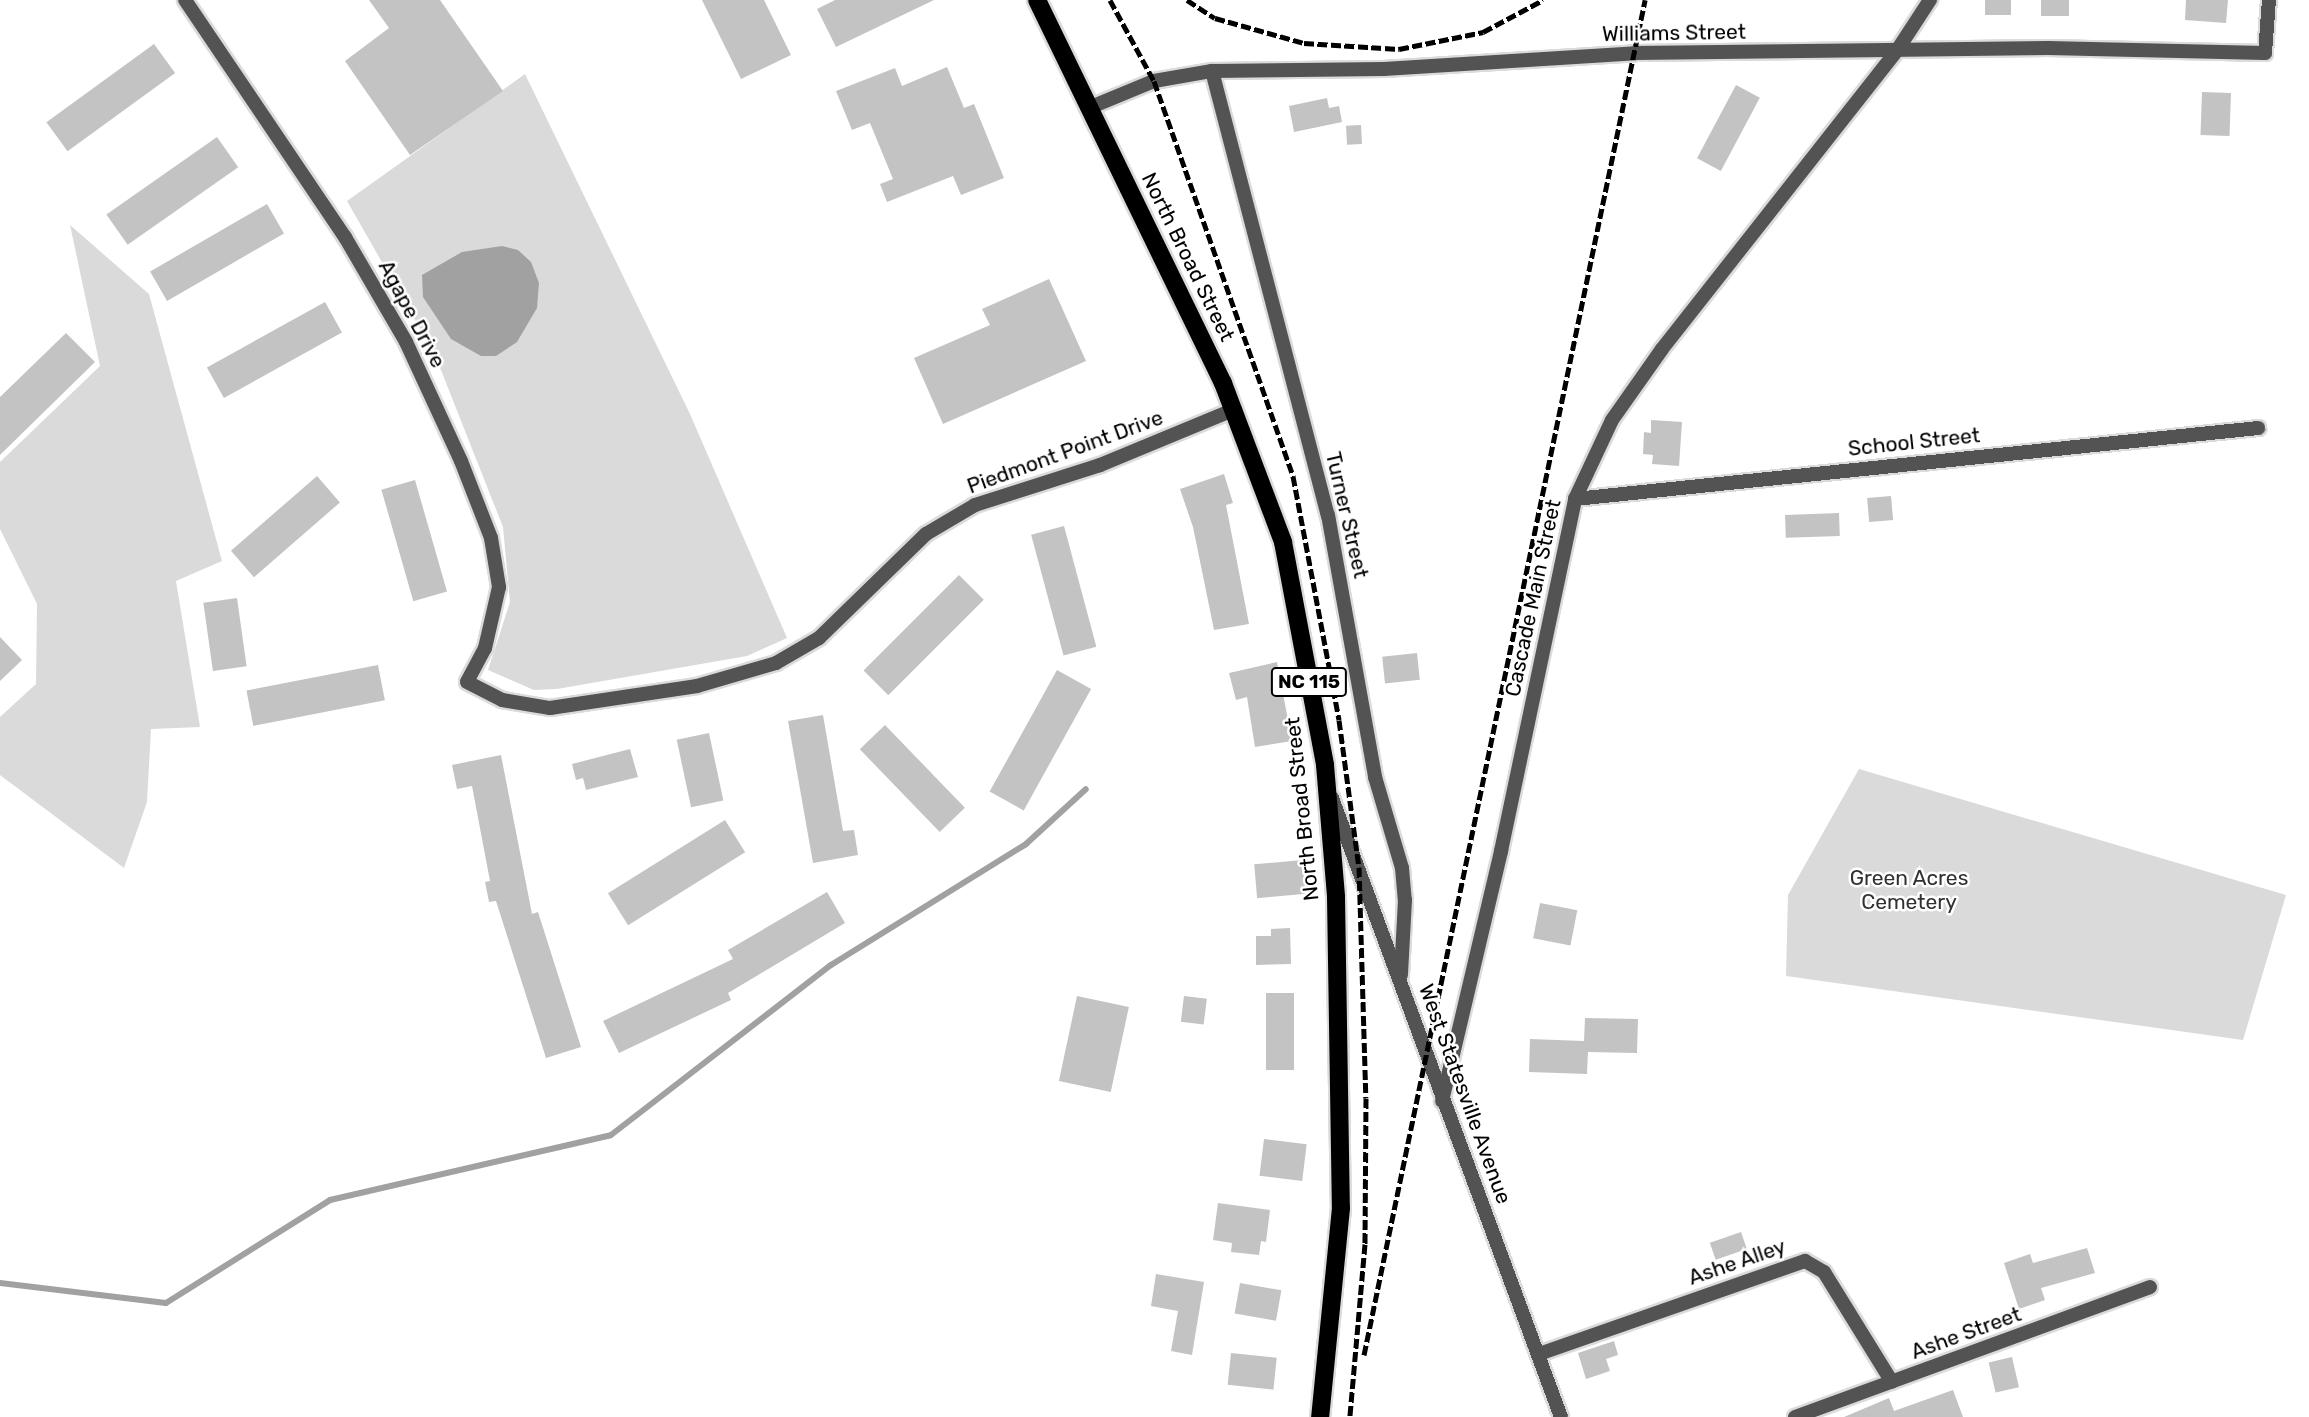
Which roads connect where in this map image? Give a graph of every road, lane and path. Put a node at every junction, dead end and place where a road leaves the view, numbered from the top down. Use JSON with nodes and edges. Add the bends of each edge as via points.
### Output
{"nodes":[{"id":1,"x":185,"y":0,"type":"edge"},
{"id":2,"x":1037,"y":0,"type":"edge"},
{"id":3,"x":1930,"y":0,"type":"edge"},
{"id":4,"x":2269,"y":0,"type":"edge"},
{"id":5,"x":1898,"y":49,"type":"junction"},
{"id":6,"x":1212,"y":71,"type":"junction"},
{"id":7,"x":1091,"y":107,"type":"junction"},
{"id":8,"x":1235,"y":410,"type":"junction"},
{"id":9,"x":2258,"y":428,"type":"dead end"},
{"id":10,"x":1575,"y":499,"type":"junction"},
{"id":11,"x":467,"y":681,"type":"joint"},
{"id":12,"x":1327,"y":785,"type":"junction"},
{"id":13,"x":1401,"y":975,"type":"junction"},
{"id":14,"x":1442,"y":1101,"type":"junction"},
{"id":15,"x":2150,"y":1287,"type":"dead end"},
{"id":16,"x":1539,"y":1354,"type":"junction"},
{"id":17,"x":1892,"y":1382,"type":"junction"},
{"id":18,"x":1320,"y":1417,"type":"edge"},
{"id":19,"x":1561,"y":1417,"type":"edge"},
{"id":20,"x":1795,"y":1417,"type":"edge"}],
"edges":[{"from":1,"to":11,"type":"street","name":"Agape Drive","via":[[345,237],[406,342],[461,461],[491,538],[499,587],[485,648]]},
{"from":2,"to":7,"type":"main road","name":"North Broad Street","number":"NC 115"},
{"from":3,"to":5,"type":"street","name":"Cascade Main Street"},
{"from":4,"to":5,"type":"street","name":"Williams Street","via":[[2265,53]]},
{"from":5,"to":6,"type":"street","name":"Williams Street","via":[[1635,53],[1384,69]]},
{"from":5,"to":10,"type":"street","name":"Cascade Main Street","via":[[1662,349],[1612,420]]},
{"from":6,"to":7,"type":"street","name":"Williams Street","via":[[1154,81]]},
{"from":6,"to":13,"type":"street","name":"Turner Street","via":[[1328,516],[1375,777],[1402,868]]},
{"from":7,"to":8,"type":"main road","name":"North Broad Street","number":"NC 115"},
{"from":8,"to":11,"type":"street","name":"Piedmont Point Drive","via":[[1100,465],[975,505],[926,534],[819,638],[776,663],[734,678],[550,708],[502,699]]},
{"from":8,"to":12,"type":"main road","name":"North Broad Street","number":"NC 115","via":[[1283,542]]},
{"from":9,"to":10,"type":"street","name":"School Street"},
{"from":10,"to":14,"type":"street","name":"Cascade Main Street","via":[[1501,851]]},
{"from":12,"to":13,"type":"street","name":"West Statesville Avenue"},
{"from":12,"to":18,"type":"main road","name":"North Broad Street","number":"NC 115","via":[[1336,897],[1341,1208]]},
{"from":13,"to":14,"type":"street","name":"West Statesville Avenue"},
{"from":14,"to":16,"type":"street","name":"West Statesville Avenue"},
{"from":15,"to":17,"type":"street","name":"Ashe Street"},
{"from":16,"to":17,"type":"street","name":"Ashe Alley","via":[[1805,1261],[1824,1272]]},
{"from":16,"to":19,"type":"street","name":"West Statesville Avenue"},
{"from":17,"to":20,"type":"street","name":"Ashe Street"}]}
